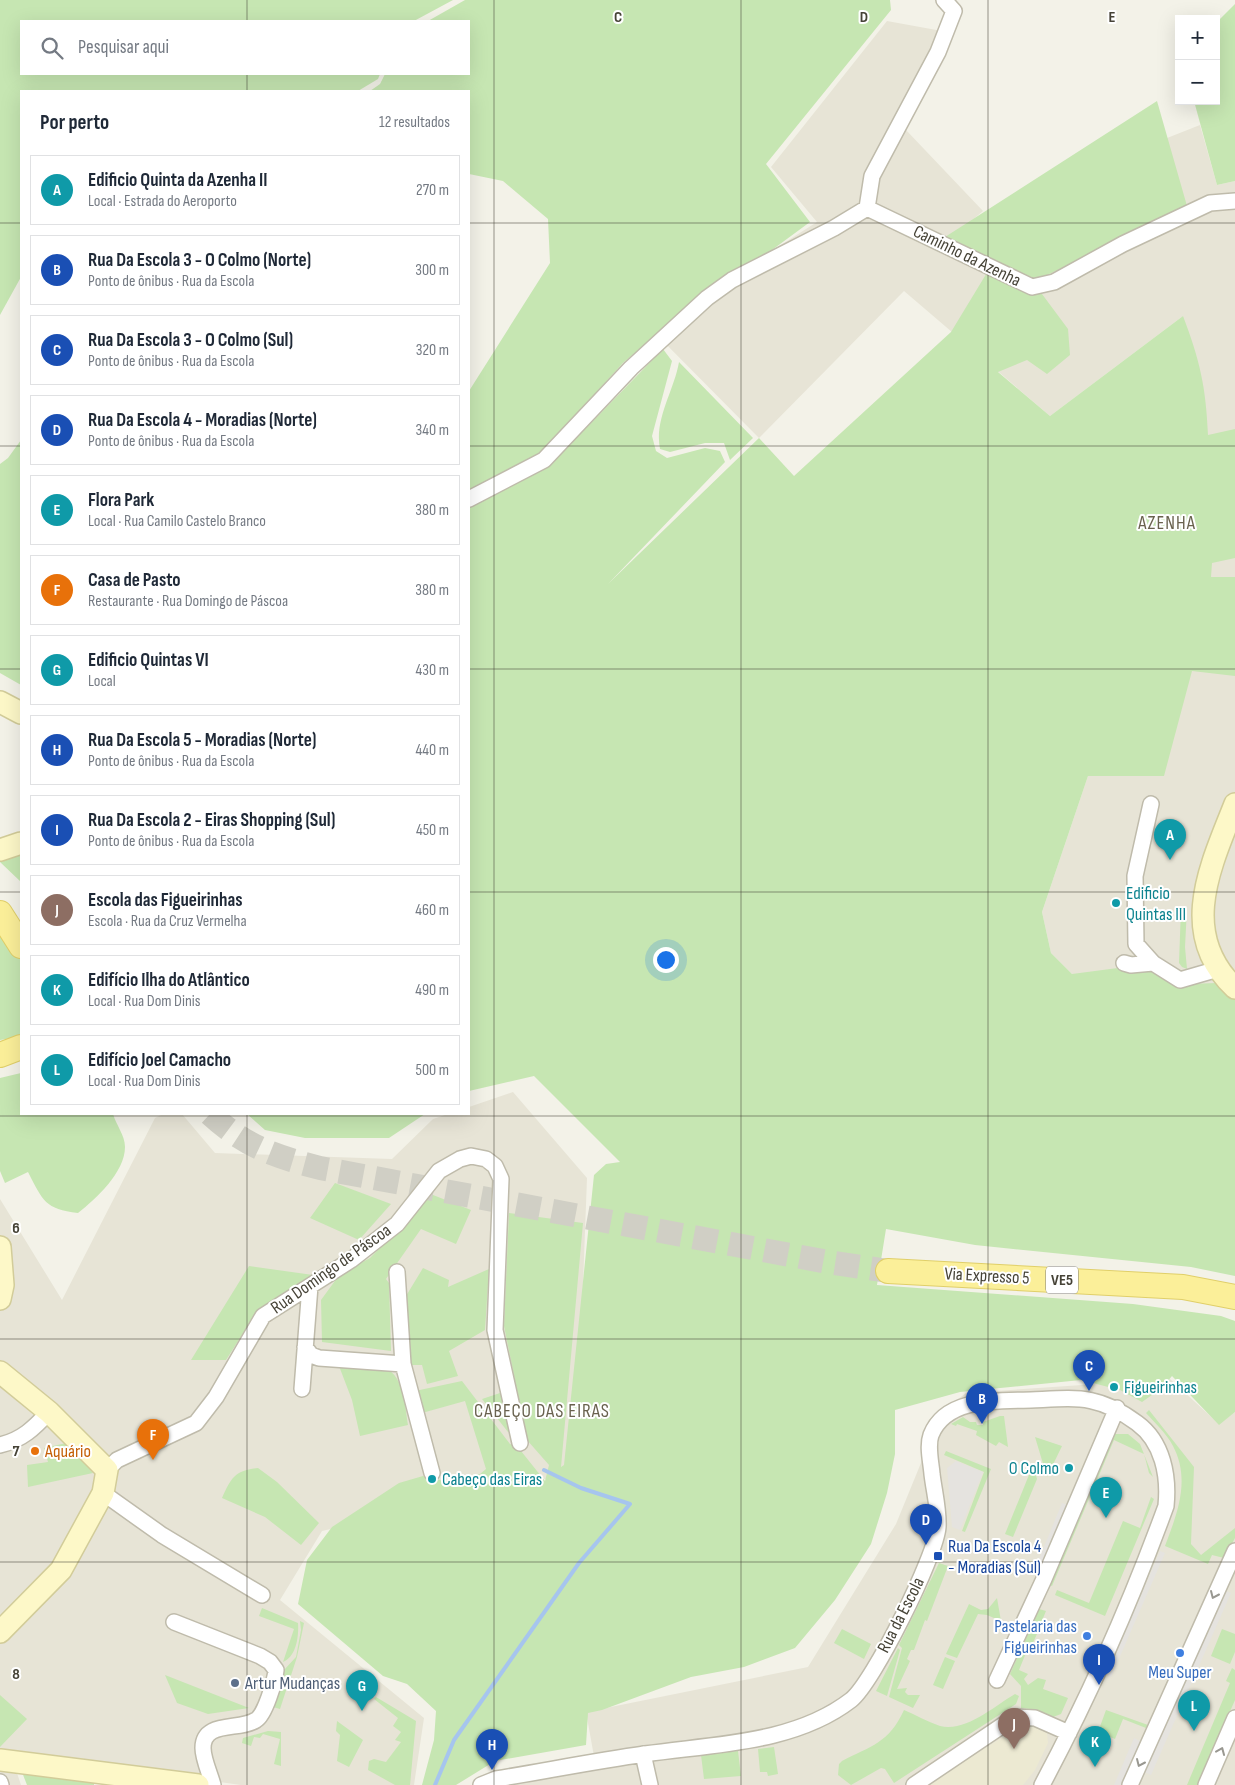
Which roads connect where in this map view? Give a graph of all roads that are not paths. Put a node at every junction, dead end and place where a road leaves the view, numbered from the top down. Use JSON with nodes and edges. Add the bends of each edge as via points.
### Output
{"nodes":[{"id":1,"x":944,"y":0,"type":"edge"},
{"id":2,"x":1235,"y":201,"type":"edge"},
{"id":3,"x":867,"y":208,"type":"junction"},
{"id":4,"x":470,"y":498,"type":"edge"},
{"id":5,"x":0,"y":702,"type":"edge"},
{"id":6,"x":20,"y":712,"type":"edge"},
{"id":7,"x":1150,"y":804,"type":"dead end"},
{"id":8,"x":1235,"y":804,"type":"edge"},
{"id":9,"x":20,"y":843,"type":"edge"},
{"id":10,"x":0,"y":850,"type":"edge"},
{"id":11,"x":0,"y":899,"type":"edge"},
{"id":12,"x":0,"y":902,"type":"edge"},
{"id":13,"x":0,"y":908,"type":"edge"},
{"id":14,"x":20,"y":911,"type":"edge"},
{"id":15,"x":0,"y":913,"type":"edge"},
{"id":16,"x":20,"y":920,"type":"edge"},
{"id":17,"x":20,"y":932,"type":"edge"},
{"id":18,"x":20,"y":944,"type":"edge"},
{"id":19,"x":1124,"y":963,"type":"dead end"},
{"id":20,"x":1153,"y":963,"type":"junction"},
{"id":21,"x":1218,"y":969,"type":"junction"},
{"id":22,"x":1235,"y":988,"type":"edge"},
{"id":23,"x":20,"y":1047,"type":"edge"},
{"id":24,"x":0,"y":1055,"type":"edge"},
{"id":25,"x":20,"y":1064,"type":"edge"},
{"id":26,"x":0,"y":1068,"type":"edge"},
{"id":27,"x":0,"y":1247,"type":"edge"},
{"id":28,"x":888,"y":1270,"type":"tunnel mouth"},
{"id":29,"x":397,"y":1272,"type":"dead end"},
{"id":30,"x":310,"y":1286,"type":"junction"},
{"id":31,"x":1235,"y":1297,"type":"edge"},
{"id":32,"x":0,"y":1299,"type":"edge"},
{"id":33,"x":304,"y":1347,"type":"junction"},
{"id":34,"x":403,"y":1364,"type":"junction"},
{"id":35,"x":0,"y":1372,"type":"edge"},
{"id":36,"x":302,"y":1389,"type":"dead end"},
{"id":37,"x":1117,"y":1408,"type":"junction"},
{"id":38,"x":49,"y":1412,"type":"junction"},
{"id":39,"x":520,"y":1443,"type":"dead end"},
{"id":40,"x":0,"y":1445,"type":"edge"},
{"id":41,"x":107,"y":1470,"type":"junction"},
{"id":42,"x":432,"y":1473,"type":"dead end"},
{"id":43,"x":103,"y":1493,"type":"junction"},
{"id":44,"x":1235,"y":1552,"type":"edge"},
{"id":45,"x":262,"y":1595,"type":"dead end"},
{"id":46,"x":174,"y":1622,"type":"dead end"},
{"id":47,"x":0,"y":1632,"type":"edge"},
{"id":48,"x":998,"y":1680,"type":"dead end"},
{"id":49,"x":1235,"y":1718,"type":"edge"},
{"id":50,"x":1069,"y":1733,"type":"junction"},
{"id":51,"x":643,"y":1754,"type":"junction"},
{"id":52,"x":0,"y":1760,"type":"edge"},
{"id":53,"x":198,"y":1785,"type":"edge"},
{"id":54,"x":213,"y":1785,"type":"edge"},
{"id":55,"x":481,"y":1785,"type":"edge"},
{"id":56,"x":650,"y":1785,"type":"edge"},
{"id":57,"x":914,"y":1785,"type":"edge"},
{"id":58,"x":1042,"y":1785,"type":"edge"},
{"id":59,"x":1130,"y":1785,"type":"edge"},
{"id":60,"x":1206,"y":1785,"type":"edge"}],
"edges":[{"from":1,"to":3,"type":"street","via":[[954,11],[938,52],[872,176]]},
{"from":2,"to":3,"type":"street","name":"Caminho da Azenha","via":[[1210,203],[1123,244],[1054,282],[1032,287]]},
{"from":3,"to":4,"type":"street","via":[[732,280],[707,298],[631,368],[544,460]]},
{"from":5,"to":6,"type":"street"},
{"from":7,"to":20,"type":"street","via":[[1135,876],[1136,944]]},
{"from":8,"to":21,"type":"street","via":[[1207,874],[1204,894],[1206,937]]},
{"from":9,"to":10,"type":"street"},
{"from":11,"to":14,"type":"main road"},
{"from":12,"to":16,"type":"main road"},
{"from":13,"to":17,"type":"main road"},
{"from":15,"to":18,"type":"main road"},
{"from":19,"to":20,"type":"street"},
{"from":20,"to":21,"type":"street","via":[[1180,980]]},
{"from":21,"to":22,"type":"street"},
{"from":23,"to":24,"type":"main road"},
{"from":25,"to":26,"type":"main road","via":[[9,1069]]},
{"from":27,"to":32,"type":"street","via":[[3,1285]]},
{"from":28,"to":31,"type":"main road","name":"Via Expresso 5","number":"VE5","via":[[1183,1287]]},
{"from":29,"to":34,"type":"street"},
{"from":30,"to":33,"type":"street"},
{"from":30,"to":39,"type":"street","name":"Rua Domingo de Páscoa","via":[[396,1224],[439,1171],[471,1156],[486,1159],[495,1166],[501,1179],[495,1330]]},
{"from":30,"to":41,"type":"street","name":"Rua Domingo de Páscoa","via":[[262,1316],[216,1397],[196,1423],[117,1460]]},
{"from":33,"to":34,"type":"street","via":[[319,1358]]},
{"from":33,"to":36,"type":"street"},
{"from":34,"to":42,"type":"street"},
{"from":35,"to":38,"type":"street"},
{"from":37,"to":48,"type":"street"},
{"from":37,"to":50,"type":"street","name":"Rua da Escola","via":[[1142,1426],[1158,1448],[1167,1474],[1166,1506],[1130,1600]]},
{"from":37,"to":51,"type":"street","name":"Rua da Escola","via":[[1072,1398],[989,1402],[947,1414],[931,1436],[930,1456],[938,1528],[933,1546],[892,1635],[863,1688],[851,1700],[804,1726],[772,1735]]},
{"from":38,"to":40,"type":"street","via":[[30,1432]]},
{"from":38,"to":41,"type":"street"},
{"from":41,"to":43,"type":"street"},
{"from":43,"to":45,"type":"street","via":[[162,1535]]},
{"from":43,"to":47,"type":"street","via":[[61,1570]]},
{"from":44,"to":59,"type":"street","one_way":true},
{"from":46,"to":54,"type":"street","via":[[260,1656],[276,1670],[258,1720],[212,1730],[207,1735],[203,1750]]},
{"from":60,"to":49,"type":"street","one_way":true},
{"from":50,"to":57,"type":"street","via":[[1035,1718],[1015,1717]]},
{"from":50,"to":58,"type":"street","name":"Rua da Escola"},
{"from":51,"to":55,"type":"street","name":"Rua da Escola"},
{"from":51,"to":56,"type":"street"},
{"from":52,"to":53,"type":"street"}]}
